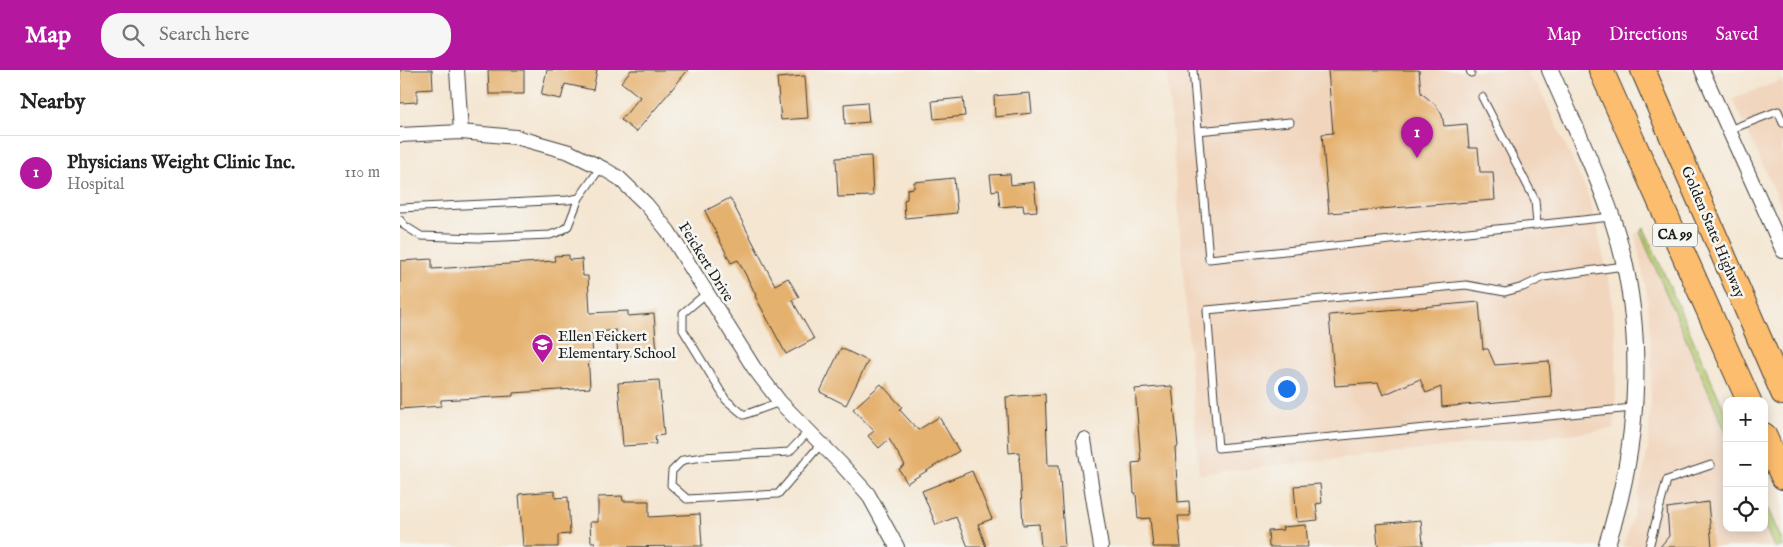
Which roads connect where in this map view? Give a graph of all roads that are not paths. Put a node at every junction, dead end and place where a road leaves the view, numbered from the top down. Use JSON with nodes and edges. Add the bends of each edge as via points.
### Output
{"nodes":[{"id":1,"x":457,"y":70,"type":"edge"},
{"id":2,"x":1193,"y":70,"type":"edge"},
{"id":3,"x":1550,"y":70,"type":"edge"},
{"id":4,"x":1601,"y":70,"type":"edge"},
{"id":5,"x":1643,"y":70,"type":"edge"},
{"id":6,"x":1702,"y":70,"type":"edge"},
{"id":7,"x":1482,"y":97,"type":"dead end"},
{"id":8,"x":1290,"y":122,"type":"dead end"},
{"id":9,"x":1783,"y":123,"type":"edge"},
{"id":10,"x":1729,"y":130,"type":"junction"},
{"id":11,"x":1198,"y":131,"type":"junction"},
{"id":12,"x":461,"y":132,"type":"junction"},
{"id":13,"x":400,"y":135,"type":"edge"},
{"id":14,"x":601,"y":167,"type":"junction"},
{"id":15,"x":579,"y":198,"type":"junction"},
{"id":16,"x":400,"y":208,"type":"edge"},
{"id":17,"x":1612,"y":217,"type":"junction"},
{"id":18,"x":400,"y":220,"type":"edge"},
{"id":19,"x":1537,"y":225,"type":"junction"},
{"id":20,"x":1783,"y":251,"type":"edge"},
{"id":21,"x":1624,"y":266,"type":"junction"},
{"id":22,"x":707,"y":293,"type":"junction"},
{"id":23,"x":1783,"y":393,"type":"edge"},
{"id":24,"x":1747,"y":397,"type":"edge"},
{"id":25,"x":780,"y":402,"type":"junction"},
{"id":26,"x":1633,"y":408,"type":"junction"},
{"id":27,"x":808,"y":432,"type":"junction"},
{"id":28,"x":1084,"y":440,"type":"dead end"},
{"id":29,"x":1767,"y":442,"type":"edge"},
{"id":30,"x":820,"y":445,"type":"junction"},
{"id":31,"x":1711,"y":465,"type":"dead end"},
{"id":32,"x":1783,"y":477,"type":"edge"},
{"id":33,"x":897,"y":547,"type":"edge"},
{"id":34,"x":1101,"y":547,"type":"edge"},
{"id":35,"x":1606,"y":547,"type":"edge"},
{"id":36,"x":1649,"y":547,"type":"edge"}],
"edges":[{"from":1,"to":12,"type":"street"},
{"from":2,"to":11,"type":"lane"},
{"from":3,"to":17,"type":"street"},
{"from":4,"to":24,"type":"highway","number":"CA 99"},
{"from":5,"to":23,"type":"highway","name":"Golden State Highway","number":"CA 99"},
{"from":6,"to":10,"type":"street"},
{"from":7,"to":19,"type":"lane","via":[[1535,200]]},
{"from":8,"to":11,"type":"lane"},
{"from":9,"to":10,"type":"lane","via":[[1778,110]]},
{"from":10,"to":20,"type":"street"},
{"from":11,"to":19,"type":"lane","via":[[1209,259]]},
{"from":12,"to":13,"type":"street","name":"Feickert Drive"},
{"from":12,"to":14,"type":"street","name":"Feickert Drive","via":[[537,142]]},
{"from":14,"to":15,"type":"lane"},
{"from":14,"to":22,"type":"street","name":"Feickert Drive","via":[[619,178],[650,208]]},
{"from":15,"to":16,"type":"lane"},
{"from":15,"to":18,"type":"lane","via":[[568,226],[550,235],[421,236]]},
{"from":17,"to":19,"type":"lane"},
{"from":17,"to":21,"type":"street"},
{"from":21,"to":26,"type":"street","via":[[1635,342]]},
{"from":21,"to":26,"type":"lane","via":[[1544,277],[1505,292],[1466,285],[1207,310],[1218,448]]},
{"from":22,"to":25,"type":"street","name":"Feickert Drive","via":[[754,368]]},
{"from":22,"to":25,"type":"lane","via":[[683,313],[683,330],[726,400],[744,415]]},
{"from":25,"to":27,"type":"street","name":"Feickert Drive"},
{"from":26,"to":35,"type":"street","via":[[1620,503]]},
{"from":27,"to":30,"type":"street","name":"Feickert Drive"},
{"from":27,"to":30,"type":"lane","via":[[789,452],[683,460],[672,471],[671,485],[687,499],[778,494]]},
{"from":28,"to":34,"type":"street"},
{"from":29,"to":32,"type":"highway"},
{"from":30,"to":33,"type":"street","name":"Feickert Drive","via":[[868,494]]},
{"from":31,"to":36,"type":"lane","via":[[1668,480]]}]}
